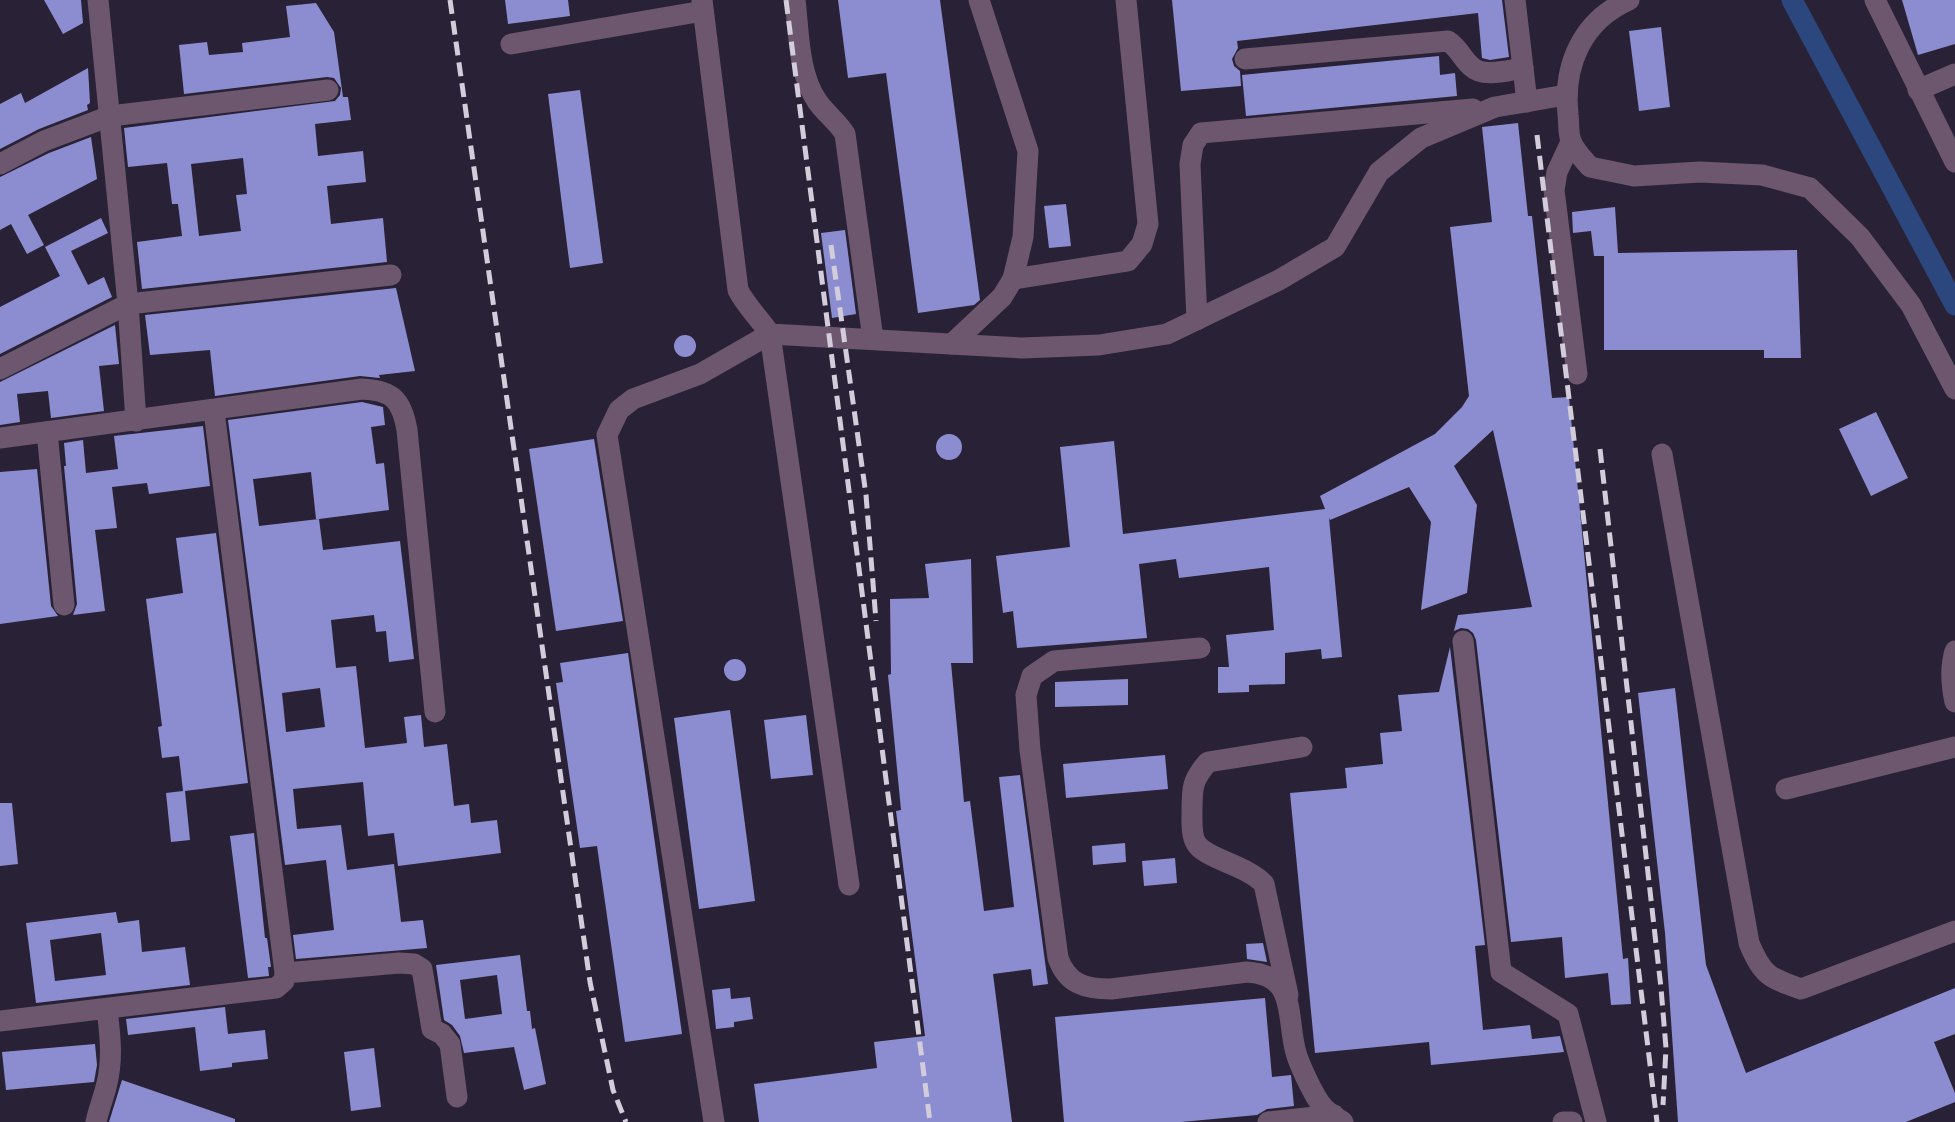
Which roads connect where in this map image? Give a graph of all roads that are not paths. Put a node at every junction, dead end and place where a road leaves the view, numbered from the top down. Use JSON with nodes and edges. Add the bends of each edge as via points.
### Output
{"nodes":[{"id":1,"x":98,"y":0,"type":"edge"},
{"id":2,"x":795,"y":0,"type":"edge"},
{"id":3,"x":979,"y":0,"type":"edge"},
{"id":4,"x":1126,"y":0,"type":"edge"},
{"id":5,"x":1515,"y":0,"type":"edge"},
{"id":6,"x":1629,"y":0,"type":"edge"},
{"id":7,"x":1875,"y":0,"type":"edge"},
{"id":8,"x":702,"y":6,"type":"edge"},
{"id":9,"x":511,"y":44,"type":"dead end"},
{"id":10,"x":1245,"y":60,"type":"dead end"},
{"id":11,"x":1523,"y":68,"type":"junction"},
{"id":12,"x":1955,"y":74,"type":"edge"},
{"id":13,"x":328,"y":90,"type":"dead end"},
{"id":14,"x":1918,"y":90,"type":"junction"},
{"id":15,"x":1566,"y":95,"type":"junction"},
{"id":16,"x":1527,"y":102,"type":"junction"},
{"id":17,"x":1495,"y":107,"type":"junction"},
{"id":18,"x":110,"y":117,"type":"junction"},
{"id":19,"x":1571,"y":142,"type":"junction"},
{"id":20,"x":1955,"y":162,"type":"edge"},
{"id":21,"x":0,"y":164,"type":"edge"},
{"id":22,"x":391,"y":275,"type":"dead end"},
{"id":23,"x":1013,"y":279,"type":"junction"},
{"id":24,"x":128,"y":304,"type":"junction"},
{"id":25,"x":1197,"y":320,"type":"junction"},
{"id":26,"x":770,"y":334,"type":"junction"},
{"id":27,"x":873,"y":339,"type":"junction"},
{"id":28,"x":952,"y":344,"type":"junction"},
{"id":29,"x":0,"y":369,"type":"edge"},
{"id":30,"x":1577,"y":374,"type":"dead end"},
{"id":31,"x":1955,"y":389,"type":"edge"},
{"id":32,"x":214,"y":411,"type":"junction"},
{"id":33,"x":136,"y":421,"type":"junction"},
{"id":34,"x":47,"y":432,"type":"junction"},
{"id":35,"x":0,"y":438,"type":"edge"},
{"id":36,"x":1662,"y":454,"type":"dead end"},
{"id":37,"x":64,"y":605,"type":"dead end"},
{"id":38,"x":1463,"y":641,"type":"dead end"},
{"id":39,"x":1200,"y":648,"type":"dead end"},
{"id":40,"x":1955,"y":651,"type":"edge"},
{"id":41,"x":1955,"y":702,"type":"edge"},
{"id":42,"x":435,"y":712,"type":"dead end"},
{"id":43,"x":1302,"y":747,"type":"dead end"},
{"id":44,"x":1955,"y":747,"type":"edge"},
{"id":45,"x":1786,"y":789,"type":"dead end"},
{"id":46,"x":849,"y":885,"type":"dead end"},
{"id":47,"x":1955,"y":931,"type":"edge"},
{"id":48,"x":285,"y":973,"type":"junction"},
{"id":49,"x":1290,"y":1004,"type":"junction"},
{"id":50,"x":107,"y":1009,"type":"junction"},
{"id":51,"x":0,"y":1021,"type":"edge"},
{"id":52,"x":457,"y":1097,"type":"dead end"},
{"id":53,"x":1338,"y":1119,"type":"edge"},
{"id":54,"x":96,"y":1122,"type":"edge"},
{"id":55,"x":714,"y":1122,"type":"edge"},
{"id":56,"x":1268,"y":1122,"type":"edge"},
{"id":57,"x":1563,"y":1122,"type":"edge"},
{"id":58,"x":1572,"y":1122,"type":"edge"},
{"id":59,"x":1596,"y":1122,"type":"edge"}],
"edges":[{"from":1,"to":18,"type":"street"},
{"from":2,"to":27,"type":"street","via":[[806,82],[845,134]]},
{"from":3,"to":23,"type":"street","via":[[1028,151],[1023,237]]},
{"from":4,"to":23,"type":"street","via":[[1149,224],[1142,244],[1128,261]]},
{"from":5,"to":11,"type":"street"},
{"from":6,"to":15,"type":"street","via":[[1592,24],[1574,57]]},
{"from":7,"to":14,"type":"street"},
{"from":8,"to":9,"type":"street"},
{"from":8,"to":26,"type":"street","via":[[738,290]]},
{"from":10,"to":11,"type":"street","via":[[1448,41],[1474,70]]},
{"from":11,"to":16,"type":"street"},
{"from":12,"to":14,"type":"street"},
{"from":13,"to":18,"type":"street"},
{"from":14,"to":20,"type":"street"},
{"from":15,"to":16,"type":"street"},
{"from":15,"to":19,"type":"street"},
{"from":16,"to":17,"type":"street"},
{"from":17,"to":25,"type":"street","via":[[1421,138],[1379,172],[1335,247]]},
{"from":17,"to":25,"type":"street","via":[[1201,133],[1193,145],[1190,164]]},
{"from":18,"to":21,"type":"street","via":[[44,141]]},
{"from":18,"to":24,"type":"street"},
{"from":19,"to":30,"type":"street","via":[[1554,190]]},
{"from":19,"to":31,"type":"street","via":[[1590,167],[1634,176],[1762,175],[1810,188],[1860,237],[1911,305]]},
{"from":22,"to":24,"type":"street"},
{"from":23,"to":28,"type":"street","via":[[1002,297]]},
{"from":24,"to":29,"type":"street"},
{"from":24,"to":33,"type":"street"},
{"from":25,"to":28,"type":"street","via":[[1167,334],[1100,345],[1022,348]]},
{"from":26,"to":27,"type":"street"},
{"from":26,"to":46,"type":"street"},
{"from":26,"to":55,"type":"street","via":[[700,374],[633,399],[619,410],[607,435]]},
{"from":27,"to":28,"type":"street"},
{"from":32,"to":33,"type":"street"},
{"from":32,"to":42,"type":"street","via":[[362,389],[398,401],[407,430]]},
{"from":32,"to":48,"type":"street"},
{"from":33,"to":34,"type":"street"},
{"from":34,"to":35,"type":"street"},
{"from":34,"to":37,"type":"street"},
{"from":36,"to":47,"type":"street","via":[[1749,943],[1759,966],[1776,981],[1801,989]]},
{"from":38,"to":59,"type":"street","via":[[1501,972],[1567,1014]]},
{"from":39,"to":49,"type":"street","via":[[1054,661],[1032,676],[1026,695],[1030,750],[1058,958],[1073,982],[1089,989],[1260,972],[1277,983]]},
{"from":40,"to":41,"type":"street"},
{"from":43,"to":49,"type":"street","via":[[1208,762],[1192,786],[1195,843],[1255,874],[1264,884]]},
{"from":44,"to":45,"type":"street"},
{"from":48,"to":50,"type":"street","via":[[276,988]]},
{"from":48,"to":52,"type":"street","via":[[399,963],[422,969],[432,1029],[450,1044]]},
{"from":49,"to":53,"type":"street","via":[[1296,1055],[1323,1108]]},
{"from":50,"to":51,"type":"street"},
{"from":50,"to":54,"type":"street","via":[[111,1046]]},
{"from":53,"to":56,"type":"street"},
{"from":57,"to":58,"type":"street"}]}
